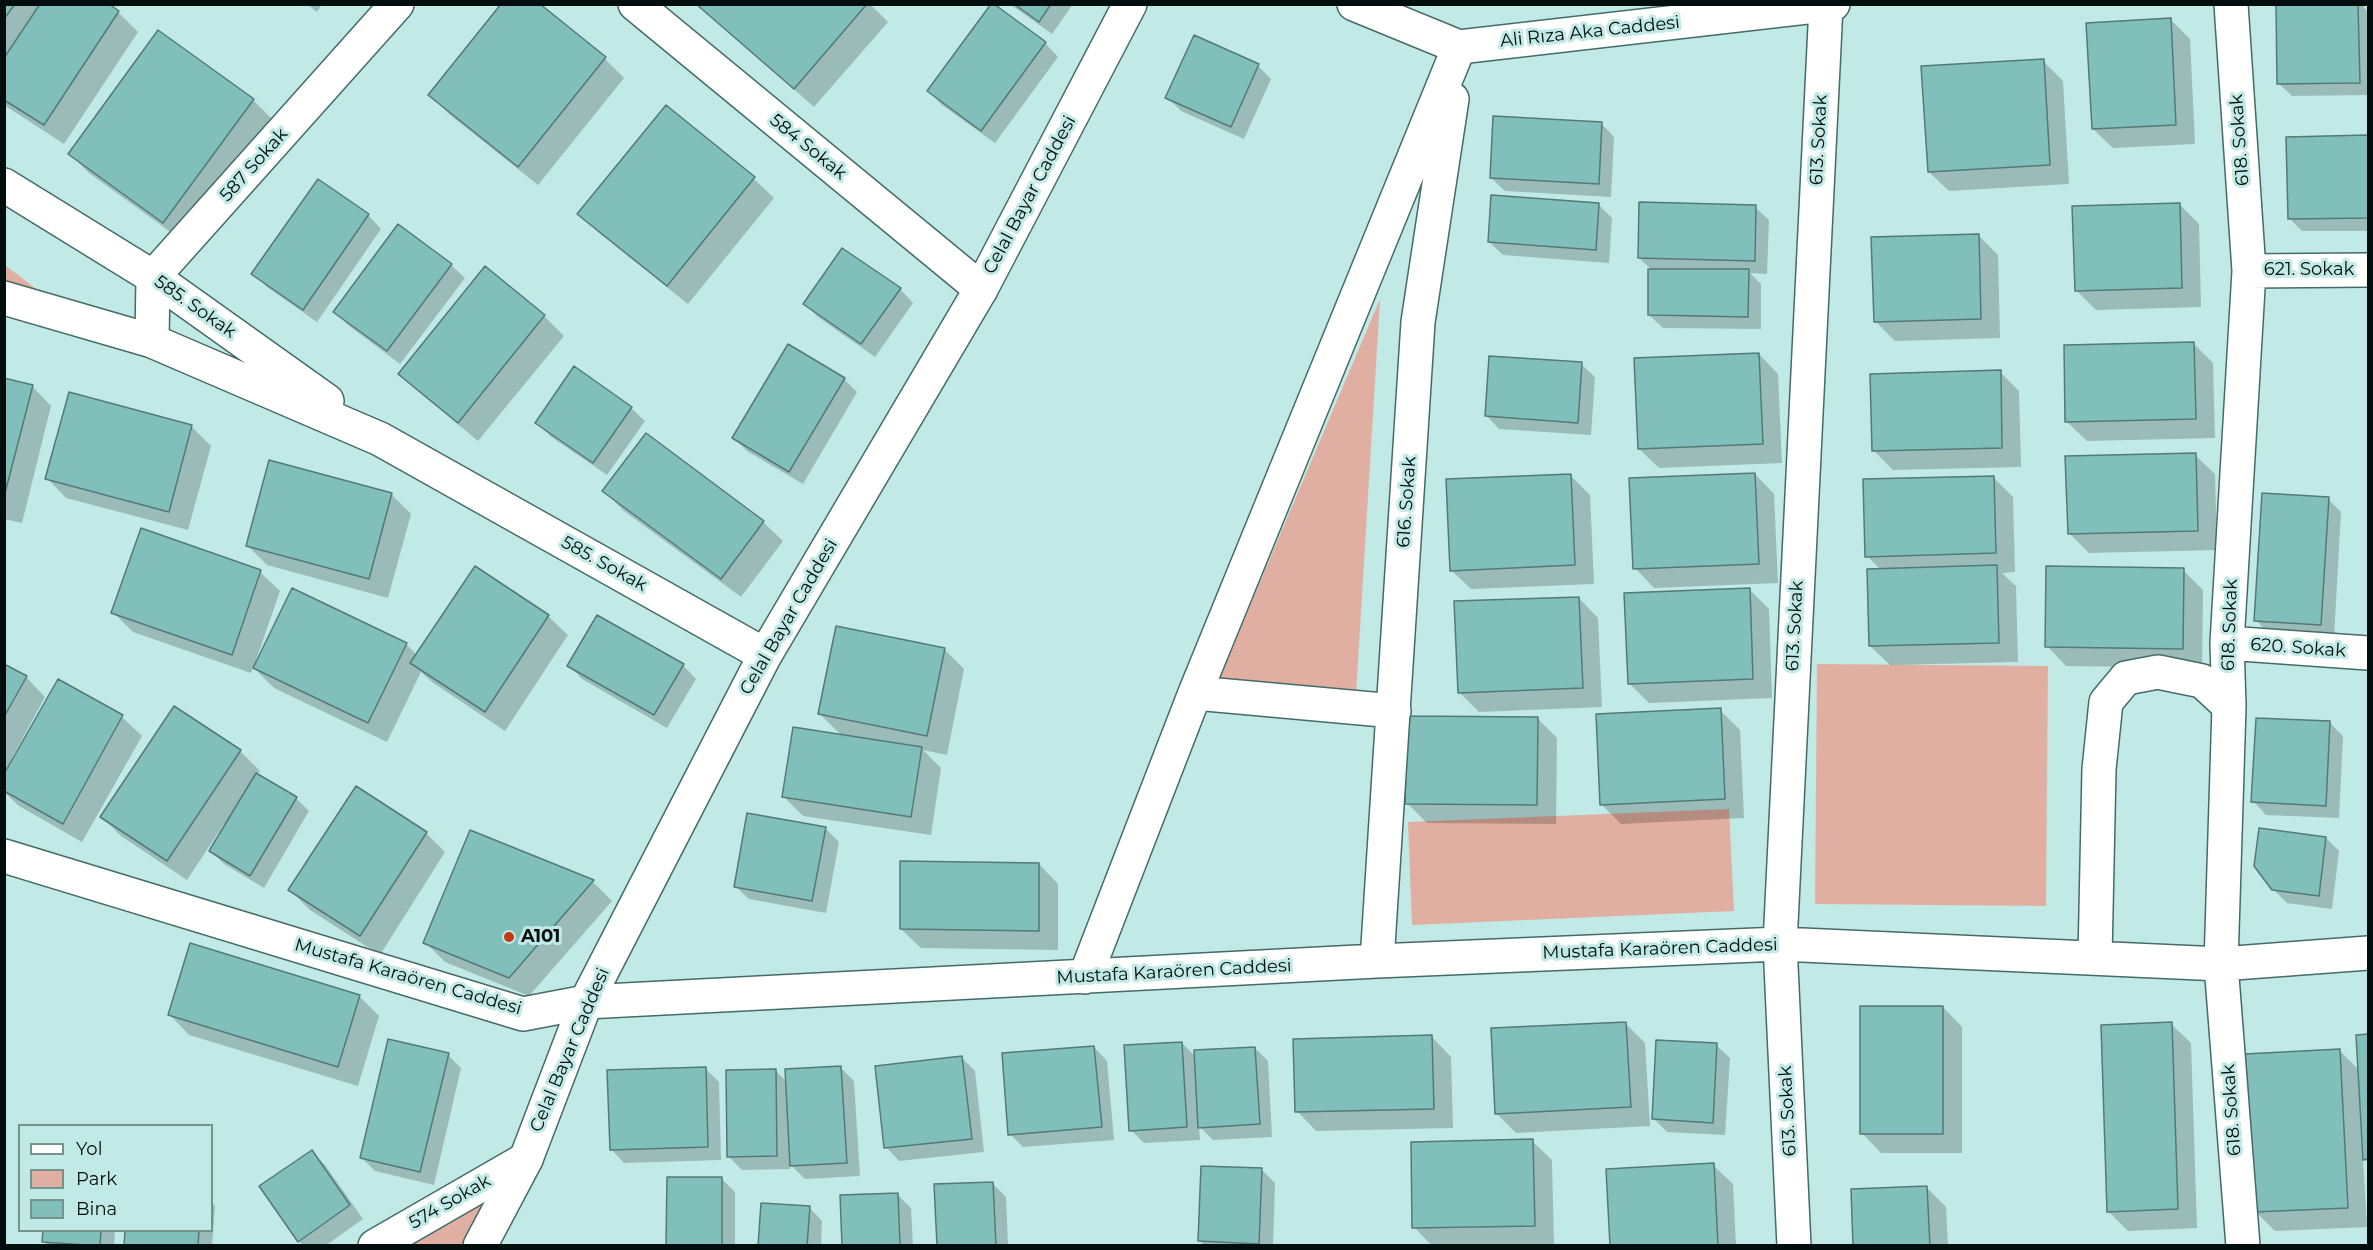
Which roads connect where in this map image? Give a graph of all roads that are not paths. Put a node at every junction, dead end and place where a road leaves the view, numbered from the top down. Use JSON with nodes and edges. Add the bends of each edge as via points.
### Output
{"nodes":[{"id":1,"x":397,"y":4,"type":"edge"},
{"id":2,"x":635,"y":4,"type":"edge"},
{"id":3,"x":1130,"y":4,"type":"edge"},
{"id":4,"x":1354,"y":4,"type":"edge"},
{"id":5,"x":2231,"y":4,"type":"edge"},
{"id":6,"x":1830,"y":5,"type":"edge"},
{"id":7,"x":1459,"y":47,"type":"junction"},
{"id":8,"x":4,"y":184,"type":"edge"},
{"id":9,"x":2368,"y":270,"type":"edge"},
{"id":10,"x":2249,"y":271,"type":"junction"},
{"id":11,"x":153,"y":277,"type":"junction"},
{"id":12,"x":981,"y":289,"type":"junction"},
{"id":13,"x":4,"y":298,"type":"edge"},
{"id":14,"x":152,"y":341,"type":"junction"},
{"id":15,"x":380,"y":439,"type":"junction"},
{"id":16,"x":2227,"y":643,"type":"junction"},
{"id":17,"x":2368,"y":653,"type":"edge"},
{"id":18,"x":765,"y":655,"type":"junction"},
{"id":19,"x":1195,"y":693,"type":"junction"},
{"id":20,"x":2229,"y":706,"type":"junction"},
{"id":21,"x":1394,"y":711,"type":"junction"},
{"id":22,"x":4,"y":856,"type":"edge"},
{"id":23,"x":1780,"y":944,"type":"junction"},
{"id":24,"x":2368,"y":953,"type":"edge"},
{"id":25,"x":2095,"y":958,"type":"junction"},
{"id":26,"x":1377,"y":961,"type":"junction"},
{"id":27,"x":2221,"y":964,"type":"junction"},
{"id":28,"x":1085,"y":977,"type":"junction"},
{"id":29,"x":586,"y":1002,"type":"junction"},
{"id":30,"x":526,"y":1159,"type":"junction"},
{"id":31,"x":375,"y":1245,"type":"edge"},
{"id":32,"x":480,"y":1245,"type":"edge"},
{"id":33,"x":1794,"y":1245,"type":"edge"},
{"id":34,"x":2243,"y":1245,"type":"edge"}],
"edges":[{"from":1,"to":11,"type":"street","name":"587 Sokak"},
{"from":2,"to":12,"type":"street","name":"584 Sokak"},
{"from":3,"to":12,"type":"street","name":"Celal Bayar Caddesi"},
{"from":4,"to":7,"type":"street","name":"Ali Rıza Aka Caddesi"},
{"from":5,"to":10,"type":"street","name":"618. Sokak"},
{"from":6,"to":7,"type":"street","name":"Ali Rıza Aka Caddesi"},
{"from":6,"to":23,"type":"street","name":"613. Sokak"},
{"from":7,"to":19,"type":"street"},
{"from":7,"to":21,"type":"street","name":"616. Sokak","via":[[1418,322]]},
{"from":8,"to":11,"type":"street","name":"585. Sokak"},
{"from":9,"to":10,"type":"street","name":"621. Sokak"},
{"from":10,"to":16,"type":"street","name":"618. Sokak"},
{"from":11,"to":14,"type":"street"},
{"from":11,"to":15,"type":"street","name":"585. Sokak"},
{"from":12,"to":18,"type":"street","name":"Celal Bayar Caddesi"},
{"from":13,"to":14,"type":"street","name":"585. Sokak"},
{"from":14,"to":15,"type":"street","name":"585. Sokak"},
{"from":15,"to":18,"type":"street","name":"585. Sokak"},
{"from":16,"to":17,"type":"street","name":"620. Sokak"},
{"from":16,"to":20,"type":"street","name":"618. Sokak"},
{"from":18,"to":29,"type":"street","name":"Celal Bayar Caddesi"},
{"from":19,"to":21,"type":"street"},
{"from":19,"to":28,"type":"street"},
{"from":20,"to":25,"type":"street","via":[[2202,681],[2158,672],[2126,678],[2106,702],[2099,769]]},
{"from":20,"to":27,"type":"street","name":"618. Sokak"},
{"from":21,"to":26,"type":"street","name":"616. Sokak"},
{"from":22,"to":29,"type":"street","name":"Mustafa Karaören Caddesi","via":[[523,1014]]},
{"from":23,"to":25,"type":"street","name":"Mustafa Karaören Caddesi"},
{"from":23,"to":26,"type":"street","name":"Mustafa Karaören Caddesi"},
{"from":23,"to":33,"type":"street","name":"613. Sokak"},
{"from":24,"to":27,"type":"street","name":"Mustafa Karaören Caddesi"},
{"from":25,"to":27,"type":"street","name":"Mustafa Karaören Caddesi"},
{"from":26,"to":28,"type":"street","name":"Mustafa Karaören Caddesi"},
{"from":27,"to":34,"type":"street","name":"618. Sokak"},
{"from":28,"to":29,"type":"street","name":"Mustafa Karaören Caddesi"},
{"from":29,"to":30,"type":"street","name":"Celal Bayar Caddesi"},
{"from":30,"to":31,"type":"street","name":"574 Sokak"},
{"from":30,"to":32,"type":"street","name":"Celal Bayar Caddesi"}]}
